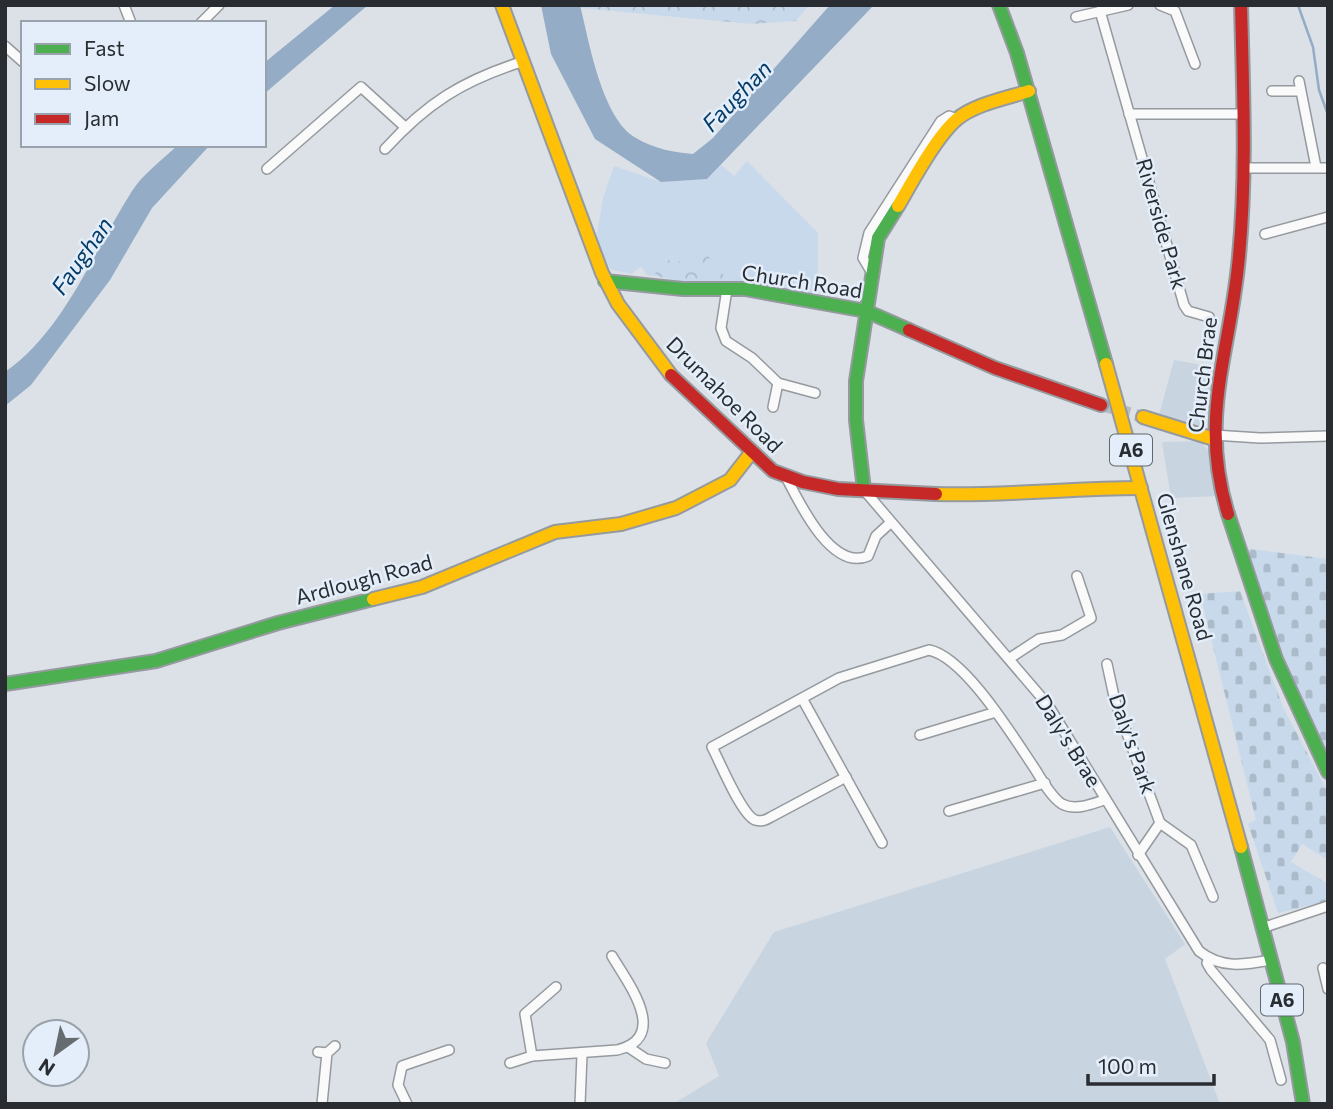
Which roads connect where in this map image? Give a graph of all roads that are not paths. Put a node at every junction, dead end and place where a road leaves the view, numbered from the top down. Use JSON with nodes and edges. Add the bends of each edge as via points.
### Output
{"nodes":[{"id":1,"x":219,"y":5,"type":"edge"},
{"id":2,"x":502,"y":5,"type":"edge"},
{"id":3,"x":999,"y":5,"type":"edge"},
{"id":4,"x":1128,"y":5,"type":"edge"},
{"id":5,"x":1160,"y":5,"type":"edge"},
{"id":6,"x":1241,"y":5,"type":"edge"},
{"id":7,"x":1100,"y":11,"type":"junction"},
{"id":8,"x":1076,"y":17,"type":"dead end"},
{"id":9,"x":203,"y":21,"type":"edge"},
{"id":10,"x":5,"y":46,"type":"edge"},
{"id":11,"x":21,"y":60,"type":"edge"},
{"id":12,"x":522,"y":62,"type":"junction"},
{"id":13,"x":1195,"y":64,"type":"dead end"},
{"id":14,"x":1299,"y":80,"type":"dead end"},
{"id":15,"x":1272,"y":91,"type":"dead end"},
{"id":16,"x":1300,"y":91,"type":"junction"},
{"id":17,"x":1029,"y":92,"type":"junction"},
{"id":18,"x":1129,"y":114,"type":"junction"},
{"id":19,"x":1243,"y":114,"type":"junction"},
{"id":20,"x":405,"y":127,"type":"junction"},
{"id":21,"x":385,"y":149,"type":"dead end"},
{"id":22,"x":1316,"y":167,"type":"junction"},
{"id":23,"x":1244,"y":168,"type":"junction"},
{"id":24,"x":1328,"y":168,"type":"edge"},
{"id":25,"x":267,"y":169,"type":"dead end"},
{"id":26,"x":1328,"y":217,"type":"edge"},
{"id":27,"x":1265,"y":234,"type":"dead end"},
{"id":28,"x":606,"y":281,"type":"junction"},
{"id":29,"x":727,"y":289,"type":"junction"},
{"id":30,"x":866,"y":311,"type":"junction"},
{"id":31,"x":1209,"y":317,"type":"dead end"},
{"id":32,"x":778,"y":383,"type":"junction"},
{"id":33,"x":815,"y":393,"type":"dead end"},
{"id":34,"x":1101,"y":405,"type":"tunnel mouth"},
{"id":35,"x":773,"y":407,"type":"dead end"},
{"id":36,"x":1143,"y":417,"type":"tunnel mouth"},
{"id":37,"x":1328,"y":436,"type":"edge"},
{"id":38,"x":1214,"y":437,"type":"junction"},
{"id":39,"x":751,"y":453,"type":"junction"},
{"id":40,"x":785,"y":475,"type":"junction"},
{"id":41,"x":1142,"y":488,"type":"junction"},
{"id":42,"x":864,"y":490,"type":"junction"},
{"id":43,"x":889,"y":524,"type":"junction"},
{"id":44,"x":1077,"y":576,"type":"dead end"},
{"id":45,"x":1010,"y":658,"type":"junction"},
{"id":46,"x":1107,"y":664,"type":"dead end"},
{"id":47,"x":5,"y":684,"type":"edge"},
{"id":48,"x":803,"y":699,"type":"junction"},
{"id":49,"x":996,"y":712,"type":"junction"},
{"id":50,"x":920,"y":736,"type":"dead end"},
{"id":51,"x":1328,"y":772,"type":"edge"},
{"id":52,"x":846,"y":777,"type":"junction"},
{"id":53,"x":1045,"y":783,"type":"junction"},
{"id":54,"x":1104,"y":800,"type":"junction"},
{"id":55,"x":949,"y":811,"type":"dead end"},
{"id":56,"x":1160,"y":823,"type":"junction"},
{"id":57,"x":882,"y":843,"type":"dead end"},
{"id":58,"x":1138,"y":855,"type":"junction"},
{"id":59,"x":1213,"y":897,"type":"dead end"},
{"id":60,"x":1328,"y":906,"type":"edge"},
{"id":61,"x":1262,"y":928,"type":"junction"},
{"id":62,"x":612,"y":956,"type":"dead end"},
{"id":63,"x":1209,"y":959,"type":"junction"},
{"id":64,"x":1271,"y":960,"type":"junction"},
{"id":65,"x":1323,"y":968,"type":"dead end"},
{"id":66,"x":556,"y":987,"type":"dead end"},
{"id":67,"x":1328,"y":988,"type":"edge"},
{"id":68,"x":335,"y":1046,"type":"dead end"},
{"id":69,"x":628,"y":1048,"type":"junction"},
{"id":70,"x":449,"y":1050,"type":"dead end"},
{"id":71,"x":582,"y":1055,"type":"junction"},
{"id":72,"x":532,"y":1056,"type":"junction"},
{"id":73,"x":510,"y":1063,"type":"dead end"},
{"id":74,"x":665,"y":1063,"type":"dead end"},
{"id":75,"x":1281,"y":1080,"type":"dead end"},
{"id":76,"x":322,"y":1104,"type":"edge"},
{"id":77,"x":407,"y":1104,"type":"edge"},
{"id":78,"x":580,"y":1104,"type":"edge"},
{"id":79,"x":1303,"y":1104,"type":"edge"}],
"edges":[{"from":1,"to":9,"type":"street"},
{"from":2,"to":12,"type":"main road","name":"Drumahoe Road"},
{"from":3,"to":17,"type":"main road","name":"Glenshane Road","number":"A6"},
{"from":4,"to":7,"type":"street"},
{"from":5,"to":13,"type":"street","via":[[1176,13]]},
{"from":6,"to":19,"type":"main road","name":"Church Brae"},
{"from":7,"to":8,"type":"street"},
{"from":7,"to":18,"type":"street","name":"Riverside Park"},
{"from":10,"to":11,"type":"street"},
{"from":12,"to":20,"type":"street","via":[[443,95]]},
{"from":12,"to":28,"type":"main road","name":"Drumahoe Road"},
{"from":14,"to":16,"type":"street"},
{"from":15,"to":16,"type":"street"},
{"from":16,"to":22,"type":"street"},
{"from":17,"to":30,"type":"main road","via":[[957,119],[925,161],[874,235]]},
{"from":17,"to":41,"type":"main road","name":"Glenshane Road","number":"A6"},
{"from":18,"to":19,"type":"street"},
{"from":18,"to":31,"type":"street","name":"Riverside Park","via":[[1184,305]]},
{"from":19,"to":23,"type":"main road","name":"Church Brae"},
{"from":20,"to":21,"type":"street"},
{"from":20,"to":25,"type":"street","via":[[361,87]]},
{"from":22,"to":23,"type":"street"},
{"from":22,"to":24,"type":"street"},
{"from":23,"to":38,"type":"main road","name":"Church Brae","via":[[1238,264],[1220,360]]},
{"from":26,"to":27,"type":"street"},
{"from":28,"to":29,"type":"main road","name":"Church Road"},
{"from":28,"to":39,"type":"main road","name":"Drumahoe Road","via":[[657,359]]},
{"from":29,"to":30,"type":"main road","name":"Church Road","via":[[770,292]]},
{"from":29,"to":32,"type":"street","via":[[723,335]]},
{"from":30,"to":34,"type":"main road","name":"Church Road","via":[[995,368]]},
{"from":30,"to":42,"type":"main road","via":[[856,396]]},
{"from":32,"to":33,"type":"street"},
{"from":32,"to":35,"type":"street"},
{"from":36,"to":38,"type":"main road"},
{"from":37,"to":38,"type":"street"},
{"from":38,"to":51,"type":"main road","name":"Church Brae","via":[[1221,491],[1264,632]]},
{"from":39,"to":40,"type":"main road","name":"Drumahoe Road"},
{"from":39,"to":47,"type":"main road","name":"Ardlough Road","via":[[730,480],[676,508],[621,524],[555,532],[422,587],[278,623],[156,661]]},
{"from":40,"to":42,"type":"main road","name":"Drumahoe Road"},
{"from":40,"to":43,"type":"street","via":[[814,525],[839,553],[862,559],[868,556],[876,536]]},
{"from":41,"to":42,"type":"main road","name":"Drumahoe Road","via":[[1073,488],[994,496]]},
{"from":41,"to":61,"type":"main road","name":"Glenshane Road","number":"A6"},
{"from":42,"to":43,"type":"street","name":"Daly's Brae"},
{"from":43,"to":45,"type":"street","name":"Daly's Brae"},
{"from":44,"to":45,"type":"street","via":[[1091,618],[1062,635],[1038,639]]},
{"from":45,"to":54,"type":"street","name":"Daly's Brae","via":[[1061,723]]},
{"from":46,"to":56,"type":"street","name":"Daly's Park","via":[[1115,702]]},
{"from":48,"to":49,"type":"street","via":[[839,678],[918,652],[940,652]]},
{"from":48,"to":52,"type":"street"},
{"from":48,"to":52,"type":"street","via":[[712,747],[744,808],[763,821]]},
{"from":49,"to":50,"type":"street"},
{"from":49,"to":53,"type":"street"},
{"from":52,"to":57,"type":"street"},
{"from":53,"to":54,"type":"street","via":[[1062,804],[1079,807]]},
{"from":53,"to":55,"type":"street"},
{"from":54,"to":58,"type":"street","name":"Daly's Brae"},
{"from":56,"to":58,"type":"street"},
{"from":56,"to":59,"type":"street","via":[[1191,845]]},
{"from":58,"to":63,"type":"street","name":"Daly's Brae"},
{"from":60,"to":61,"type":"street"},
{"from":61,"to":64,"type":"main road","name":"Glenshane Road","number":"A6"},
{"from":62,"to":69,"type":"street","via":[[645,1020]]},
{"from":63,"to":64,"type":"street","via":[[1234,965]]},
{"from":63,"to":75,"type":"street","name":"Daly's Brae","via":[[1211,970],[1270,1040]]},
{"from":64,"to":79,"type":"main road","name":"Glenshane Road","number":"A6","via":[[1293,1042]]},
{"from":65,"to":67,"type":"street"},
{"from":66,"to":72,"type":"street","via":[[525,1014]]},
{"from":68,"to":76,"type":"street","via":[[323,1053]]},
{"from":69,"to":71,"type":"street"},
{"from":69,"to":74,"type":"street"},
{"from":70,"to":77,"type":"street","via":[[402,1066],[398,1085]]},
{"from":71,"to":72,"type":"street"},
{"from":71,"to":78,"type":"street"},
{"from":72,"to":73,"type":"street"}]}
